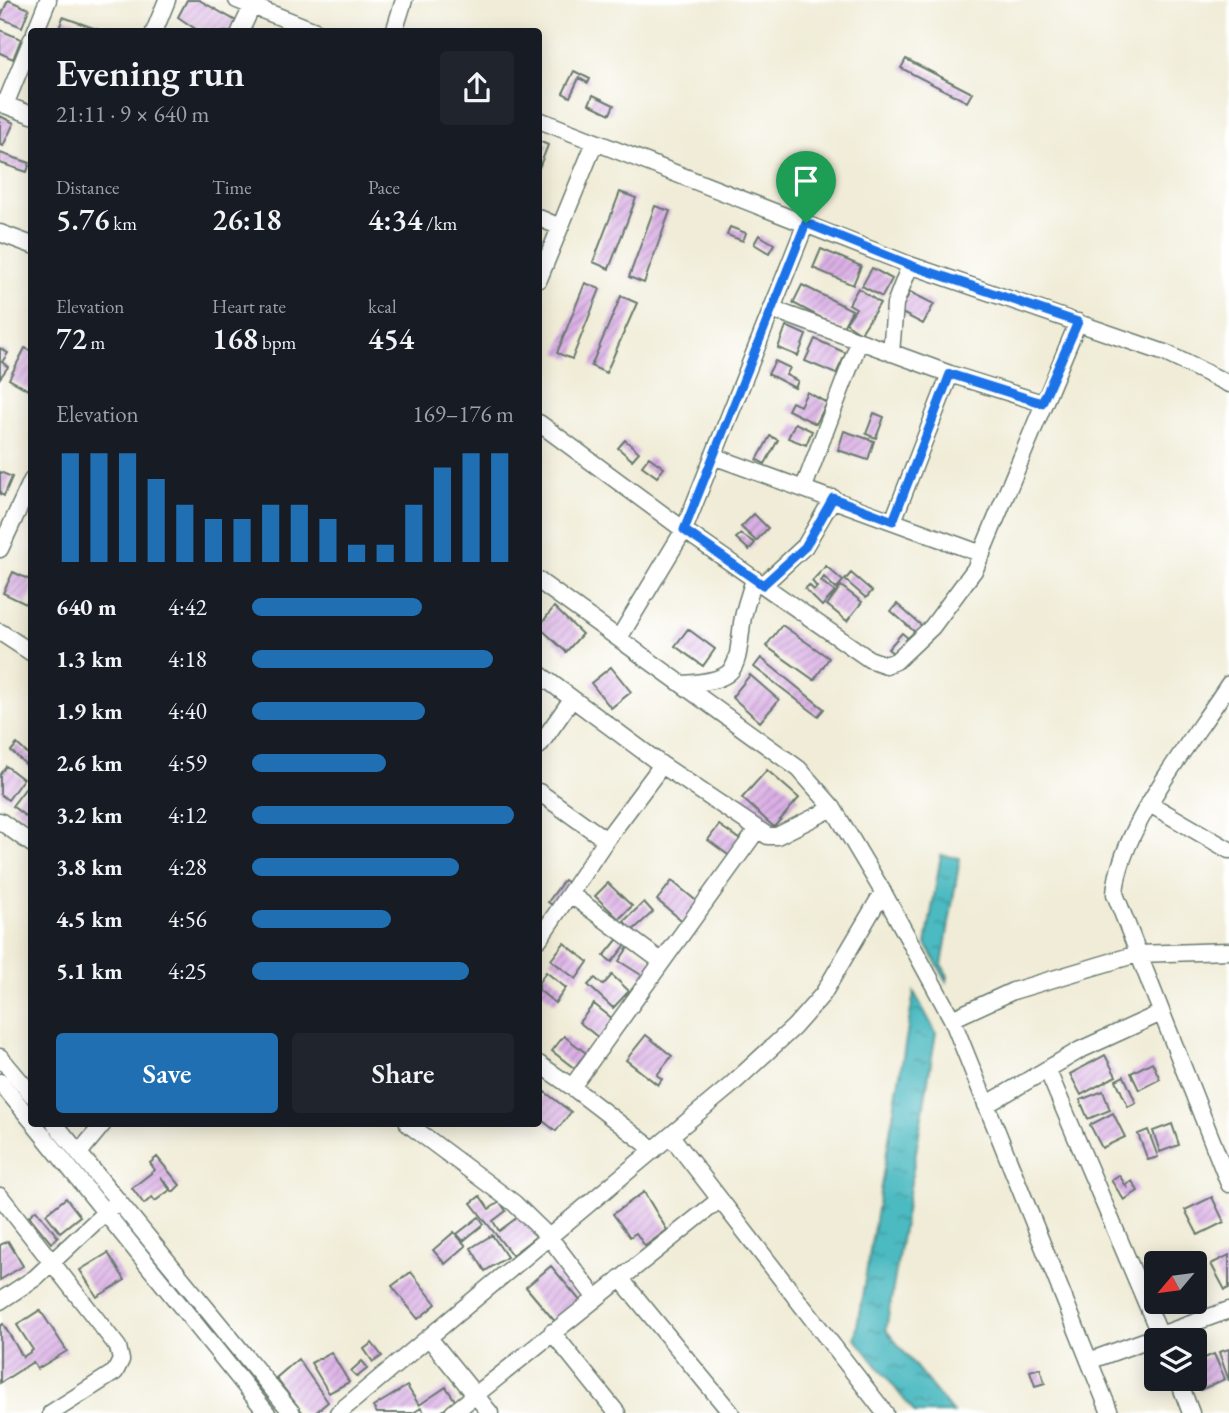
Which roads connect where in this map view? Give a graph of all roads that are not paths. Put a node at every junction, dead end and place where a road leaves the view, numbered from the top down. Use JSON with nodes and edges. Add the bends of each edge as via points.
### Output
{"nodes":[{"id":1,"x":48,"y":0,"type":"edge"},
{"id":2,"x":167,"y":0,"type":"edge"},
{"id":3,"x":404,"y":0,"type":"edge"},
{"id":4,"x":248,"y":2,"type":"edge"},
{"id":5,"x":37,"y":28,"type":"edge"},
{"id":6,"x":156,"y":28,"type":"edge"},
{"id":7,"x":241,"y":28,"type":"edge"},
{"id":8,"x":309,"y":28,"type":"edge"},
{"id":9,"x":395,"y":28,"type":"edge"},
{"id":10,"x":28,"y":51,"type":"edge"},
{"id":11,"x":2,"y":104,"type":"edge"},
{"id":12,"x":28,"y":113,"type":"edge"},
{"id":13,"x":542,"y":121,"type":"edge"},
{"id":14,"x":595,"y":142,"type":"junction"},
{"id":15,"x":542,"y":219,"type":"edge"},
{"id":16,"x":806,"y":223,"type":"junction"},
{"id":17,"x":561,"y":227,"type":"junction"},
{"id":18,"x":2,"y":239,"type":"edge"},
{"id":19,"x":28,"y":245,"type":"edge"},
{"id":20,"x":910,"y":265,"type":"junction"},
{"id":21,"x":542,"y":272,"type":"edge"},
{"id":22,"x":772,"y":309,"type":"junction"},
{"id":23,"x":1078,"y":322,"type":"junction"},
{"id":24,"x":859,"y":342,"type":"junction"},
{"id":25,"x":891,"y":353,"type":"junction"},
{"id":26,"x":950,"y":374,"type":"junction"},
{"id":27,"x":1228,"y":380,"type":"edge"},
{"id":28,"x":1042,"y":403,"type":"junction"},
{"id":29,"x":542,"y":425,"type":"edge"},
{"id":30,"x":713,"y":456,"type":"junction"},
{"id":31,"x":804,"y":487,"type":"junction"},
{"id":32,"x":28,"y":489,"type":"edge"},
{"id":33,"x":833,"y":498,"type":"junction"},
{"id":34,"x":893,"y":521,"type":"junction"},
{"id":35,"x":684,"y":530,"type":"junction"},
{"id":36,"x":0,"y":549,"type":"edge"},
{"id":37,"x":982,"y":554,"type":"junction"},
{"id":38,"x":758,"y":582,"type":"junction"},
{"id":39,"x":542,"y":583,"type":"edge"},
{"id":40,"x":0,"y":632,"type":"edge"},
{"id":41,"x":619,"y":638,"type":"junction"},
{"id":42,"x":28,"y":650,"type":"edge"},
{"id":43,"x":542,"y":676,"type":"edge"},
{"id":44,"x":684,"y":684,"type":"junction"},
{"id":45,"x":1229,"y":684,"type":"edge"},
{"id":46,"x":572,"y":699,"type":"junction"},
{"id":47,"x":542,"y":742,"type":"edge"},
{"id":48,"x":662,"y":765,"type":"junction"},
{"id":49,"x":542,"y":794,"type":"edge"},
{"id":50,"x":1150,"y":804,"type":"junction"},
{"id":51,"x":833,"y":808,"type":"junction"},
{"id":52,"x":0,"y":821,"type":"edge"},
{"id":53,"x":757,"y":830,"type":"junction"},
{"id":54,"x":606,"y":840,"type":"junction"},
{"id":55,"x":28,"y":841,"type":"edge"},
{"id":56,"x":1229,"y":850,"type":"edge"},
{"id":57,"x":883,"y":892,"type":"junction"},
{"id":58,"x":570,"y":894,"type":"junction"},
{"id":59,"x":542,"y":935,"type":"edge"},
{"id":60,"x":1229,"y":951,"type":"edge"},
{"id":61,"x":1137,"y":954,"type":"junction"},
{"id":62,"x":661,"y":961,"type":"junction"},
{"id":63,"x":1161,"y":1013,"type":"junction"},
{"id":64,"x":952,"y":1019,"type":"junction"},
{"id":65,"x":0,"y":1057,"type":"edge"},
{"id":66,"x":542,"y":1066,"type":"edge"},
{"id":67,"x":1047,"y":1069,"type":"junction"},
{"id":68,"x":0,"y":1082,"type":"edge"},
{"id":69,"x":572,"y":1087,"type":"junction"},
{"id":70,"x":28,"y":1090,"type":"edge"},
{"id":71,"x":986,"y":1105,"type":"junction"},
{"id":72,"x":28,"y":1111,"type":"edge"},
{"id":73,"x":43,"y":1127,"type":"edge"},
{"id":74,"x":45,"y":1127,"type":"edge"},
{"id":75,"x":101,"y":1127,"type":"edge"},
{"id":76,"x":412,"y":1127,"type":"edge"},
{"id":77,"x":671,"y":1136,"type":"junction"},
{"id":78,"x":654,"y":1150,"type":"junction"},
{"id":79,"x":79,"y":1153,"type":"junction"},
{"id":80,"x":1229,"y":1184,"type":"edge"},
{"id":81,"x":0,"y":1196,"type":"edge"},
{"id":82,"x":118,"y":1200,"type":"junction"},
{"id":83,"x":719,"y":1200,"type":"junction"},
{"id":84,"x":105,"y":1212,"type":"junction"},
{"id":85,"x":550,"y":1238,"type":"junction"},
{"id":86,"x":161,"y":1252,"type":"junction"},
{"id":87,"x":53,"y":1261,"type":"junction"},
{"id":88,"x":147,"y":1264,"type":"junction"},
{"id":89,"x":620,"y":1278,"type":"junction"},
{"id":90,"x":595,"y":1297,"type":"junction"},
{"id":91,"x":0,"y":1301,"type":"edge"},
{"id":92,"x":1229,"y":1310,"type":"edge"},
{"id":93,"x":213,"y":1317,"type":"junction"},
{"id":94,"x":199,"y":1328,"type":"junction"},
{"id":95,"x":1157,"y":1328,"type":"edge"},
{"id":96,"x":1185,"y":1328,"type":"edge"},
{"id":97,"x":552,"y":1332,"type":"junction"},
{"id":98,"x":429,"y":1338,"type":"junction"},
{"id":99,"x":1144,"y":1343,"type":"edge"},
{"id":100,"x":1089,"y":1361,"type":"junction"},
{"id":101,"x":1183,"y":1391,"type":"edge"},
{"id":102,"x":475,"y":1395,"type":"junction"},
{"id":103,"x":51,"y":1413,"type":"edge"},
{"id":104,"x":267,"y":1413,"type":"edge"},
{"id":105,"x":292,"y":1413,"type":"edge"},
{"id":106,"x":338,"y":1413,"type":"edge"},
{"id":107,"x":453,"y":1413,"type":"edge"},
{"id":108,"x":489,"y":1413,"type":"edge"},
{"id":109,"x":617,"y":1413,"type":"edge"},
{"id":110,"x":732,"y":1413,"type":"edge"},
{"id":111,"x":885,"y":1413,"type":"edge"},
{"id":112,"x":1110,"y":1413,"type":"edge"},
{"id":113,"x":1191,"y":1413,"type":"edge"}],
"edges":[{"from":1,"to":5,"type":"street"},
{"from":2,"to":6,"type":"street"},
{"from":3,"to":9,"type":"street"},
{"from":4,"to":7,"type":"street"},
{"from":4,"to":8,"type":"street"},
{"from":10,"to":11,"type":"street"},
{"from":11,"to":12,"type":"street"},
{"from":13,"to":14,"type":"street"},
{"from":14,"to":16,"type":"street"},
{"from":14,"to":17,"type":"street"},
{"from":15,"to":17,"type":"street"},
{"from":16,"to":20,"type":"street"},
{"from":16,"to":22,"type":"street"},
{"from":17,"to":21,"type":"street"},
{"from":18,"to":19,"type":"street"},
{"from":20,"to":23,"type":"street"},
{"from":20,"to":25,"type":"street","via":[[895,304]]},
{"from":22,"to":24,"type":"street"},
{"from":22,"to":30,"type":"street"},
{"from":23,"to":27,"type":"street"},
{"from":23,"to":28,"type":"street"},
{"from":24,"to":25,"type":"street"},
{"from":24,"to":31,"type":"street"},
{"from":25,"to":26,"type":"street"},
{"from":26,"to":28,"type":"street"},
{"from":26,"to":34,"type":"street"},
{"from":28,"to":37,"type":"street"},
{"from":29,"to":35,"type":"street"},
{"from":30,"to":31,"type":"street"},
{"from":30,"to":35,"type":"street"},
{"from":31,"to":33,"type":"street"},
{"from":32,"to":36,"type":"street"},
{"from":33,"to":34,"type":"street"},
{"from":33,"to":38,"type":"street","via":[[805,547]]},
{"from":34,"to":37,"type":"street"},
{"from":35,"to":38,"type":"street"},
{"from":35,"to":41,"type":"street"},
{"from":37,"to":38,"type":"street","via":[[932,627],[896,662],[886,665],[869,659]]},
{"from":38,"to":44,"type":"street","via":[[745,607],[736,665],[723,677]]},
{"from":39,"to":41,"type":"street"},
{"from":40,"to":42,"type":"street"},
{"from":41,"to":44,"type":"street"},
{"from":43,"to":46,"type":"street"},
{"from":44,"to":51,"type":"street","via":[[799,769]]},
{"from":45,"to":50,"type":"street"},
{"from":46,"to":47,"type":"street"},
{"from":46,"to":48,"type":"street"},
{"from":48,"to":53,"type":"street"},
{"from":48,"to":54,"type":"street"},
{"from":49,"to":54,"type":"street"},
{"from":50,"to":56,"type":"street"},
{"from":50,"to":61,"type":"street","via":[[1116,877],[1115,894]]},
{"from":51,"to":53,"type":"street","via":[[777,836]]},
{"from":51,"to":57,"type":"street"},
{"from":52,"to":55,"type":"street"},
{"from":53,"to":62,"type":"street"},
{"from":54,"to":58,"type":"street"},
{"from":57,"to":64,"type":"street"},
{"from":57,"to":77,"type":"street","via":[[802,1019]]},
{"from":58,"to":59,"type":"street"},
{"from":58,"to":62,"type":"street"},
{"from":60,"to":61,"type":"street"},
{"from":61,"to":63,"type":"street"},
{"from":61,"to":64,"type":"street","via":[[1013,991]]},
{"from":62,"to":69,"type":"street"},
{"from":63,"to":67,"type":"street"},
{"from":63,"to":80,"type":"street"},
{"from":64,"to":71,"type":"street"},
{"from":65,"to":70,"type":"street"},
{"from":66,"to":69,"type":"street"},
{"from":67,"to":71,"type":"street"},
{"from":67,"to":95,"type":"street"},
{"from":68,"to":72,"type":"street"},
{"from":69,"to":78,"type":"street"},
{"from":71,"to":100,"type":"street"},
{"from":73,"to":84,"type":"street"},
{"from":74,"to":79,"type":"street"},
{"from":75,"to":79,"type":"street"},
{"from":76,"to":85,"type":"street","via":[[513,1203]]},
{"from":77,"to":78,"type":"street"},
{"from":77,"to":83,"type":"street"},
{"from":78,"to":85,"type":"street"},
{"from":79,"to":82,"type":"street"},
{"from":81,"to":87,"type":"street"},
{"from":82,"to":84,"type":"street"},
{"from":82,"to":86,"type":"street"},
{"from":83,"to":89,"type":"street"},
{"from":83,"to":111,"type":"street"},
{"from":84,"to":87,"type":"street"},
{"from":84,"to":88,"type":"street"},
{"from":85,"to":90,"type":"street"},
{"from":85,"to":98,"type":"street"},
{"from":86,"to":88,"type":"street"},
{"from":86,"to":93,"type":"street"},
{"from":87,"to":91,"type":"street"},
{"from":87,"to":103,"type":"street","via":[[118,1347],[121,1360],[115,1372]]},
{"from":88,"to":94,"type":"street"},
{"from":89,"to":90,"type":"street"},
{"from":89,"to":110,"type":"street"},
{"from":90,"to":97,"type":"street"},
{"from":92,"to":96,"type":"street"},
{"from":93,"to":94,"type":"street"},
{"from":93,"to":105,"type":"street"},
{"from":94,"to":104,"type":"street"},
{"from":97,"to":102,"type":"street"},
{"from":97,"to":109,"type":"street"},
{"from":98,"to":102,"type":"street"},
{"from":98,"to":106,"type":"street"},
{"from":99,"to":100,"type":"street"},
{"from":100,"to":112,"type":"street"},
{"from":101,"to":113,"type":"street"},
{"from":102,"to":107,"type":"street"},
{"from":102,"to":108,"type":"street"}]}
